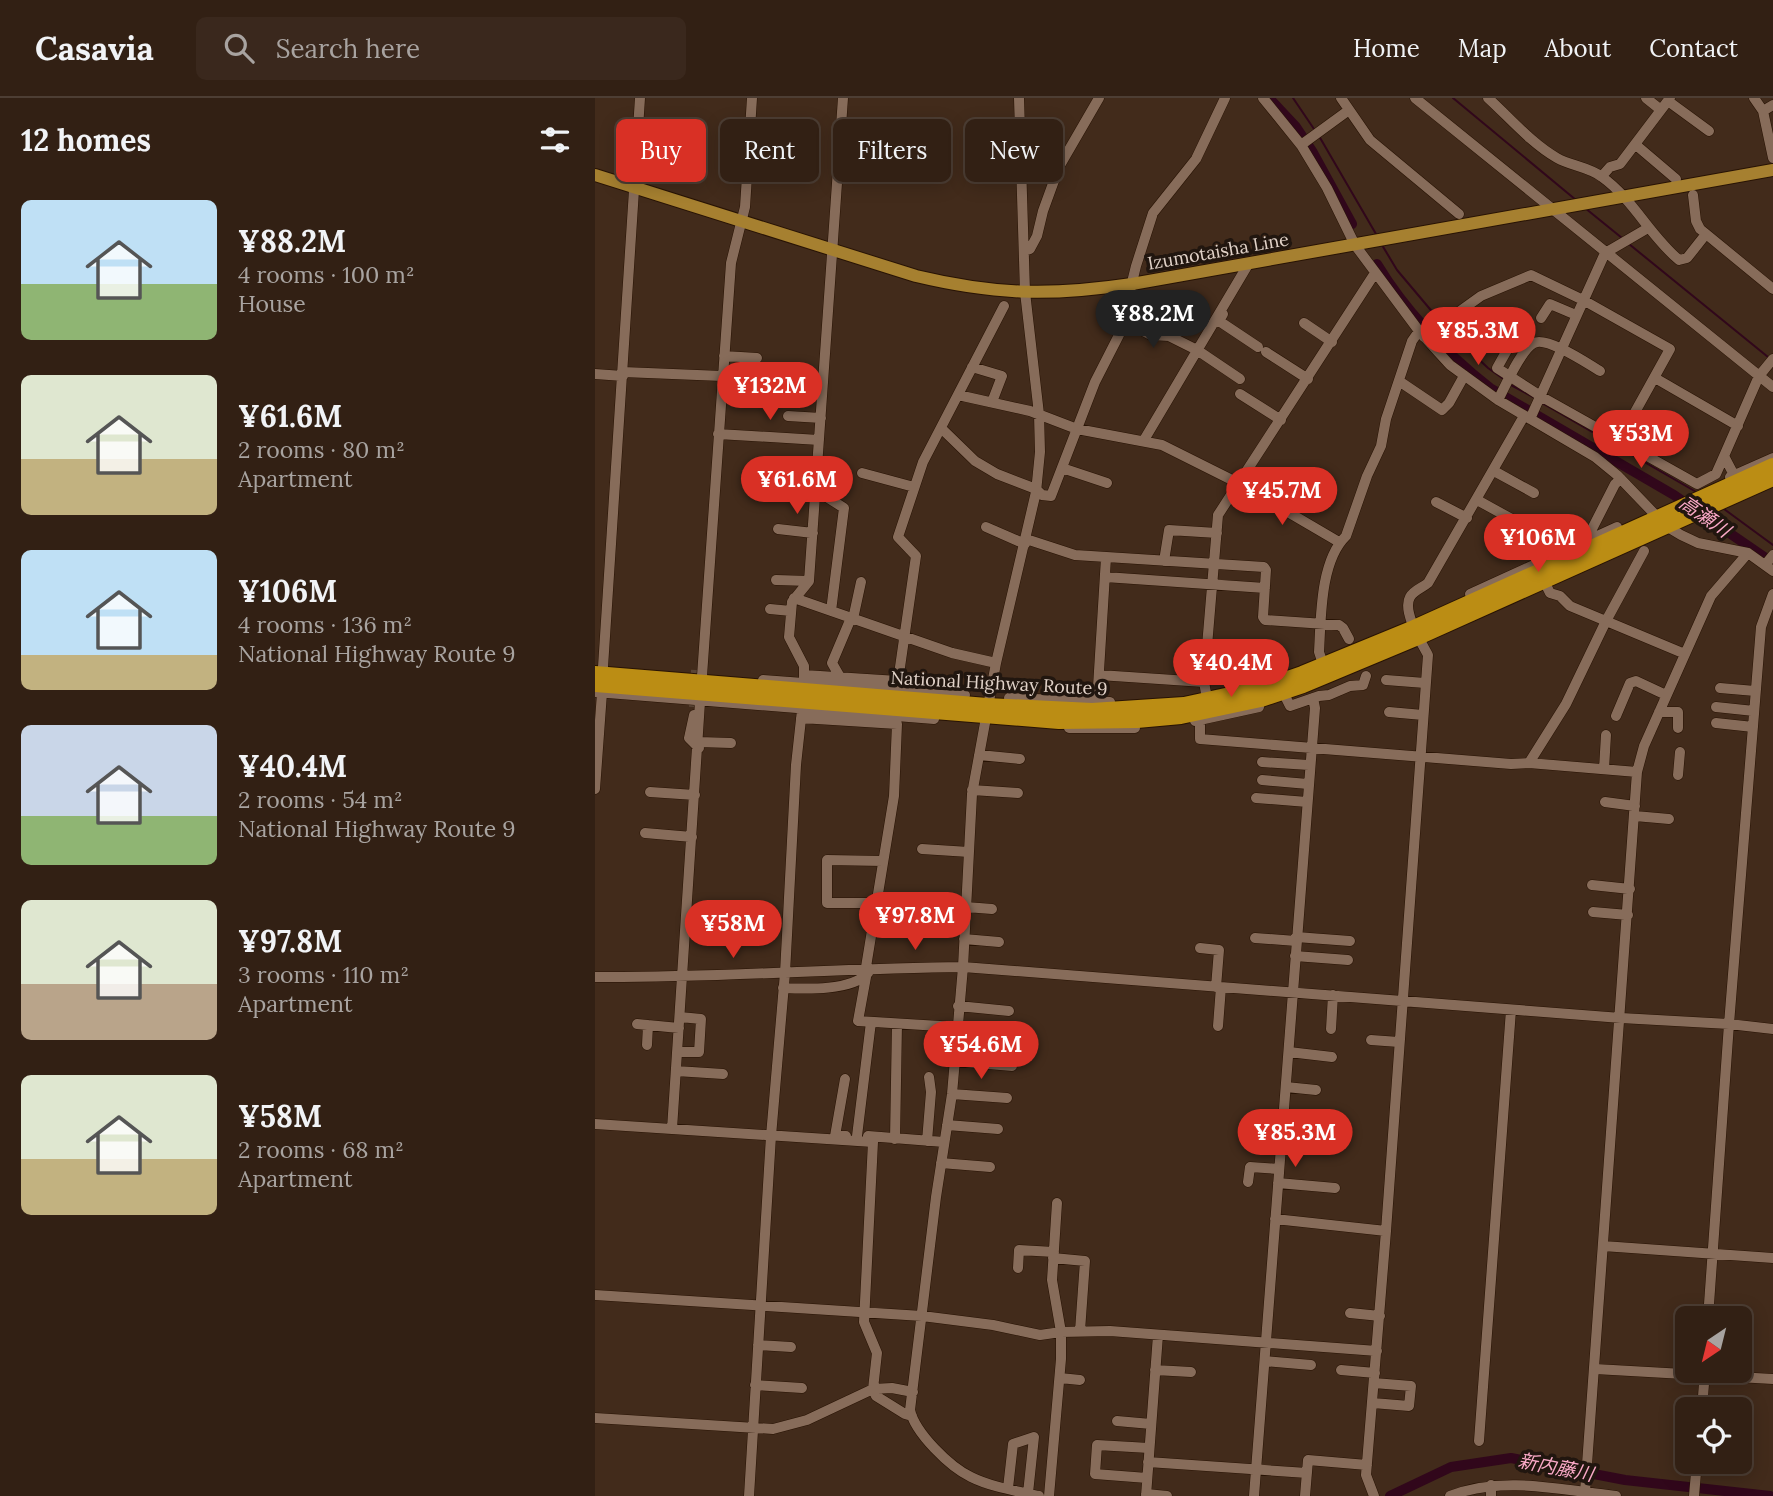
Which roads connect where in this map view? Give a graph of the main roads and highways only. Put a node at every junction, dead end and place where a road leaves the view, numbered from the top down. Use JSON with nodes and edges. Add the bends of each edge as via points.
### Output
{"nodes":[{"id":1,"x":1773,"y":170,"type":"edge"},
{"id":2,"x":595,"y":175,"type":"edge"},
{"id":3,"x":1773,"y":465,"type":"edge"},
{"id":4,"x":1773,"y":479,"type":"edge"},
{"id":5,"x":1724,"y":486,"type":"junction"},
{"id":6,"x":1583,"y":557,"type":"junction"},
{"id":7,"x":1405,"y":643,"type":"junction"},
{"id":8,"x":598,"y":668,"type":"edge"},
{"id":9,"x":597,"y":690,"type":"edge"},
{"id":10,"x":986,"y":711,"type":"junction"}],
"edges":[{"from":1,"to":2,"type":"main road","name":"Izumotaisha Line","via":[[1132,284],[1079,292],[1010,293],[916,276]]},
{"from":3,"to":5,"type":"highway","name":"National Highway Route 9"},
{"from":4,"to":5,"type":"highway","name":"National Highway Route 9","via":[[1745,495]]},
{"from":5,"to":6,"type":"highway","name":"National Highway Route 9","via":[[1677,515]]},
{"from":6,"to":7,"type":"highway","name":"National Highway Route 9","via":[[1499,604]]},
{"from":6,"to":7,"type":"highway","name":"National Highway Route 9","via":[[1475,594]]},
{"from":7,"to":10,"type":"highway","name":"National Highway Route 9","via":[[1346,648],[1222,697],[1092,710],[1036,704]]},
{"from":7,"to":10,"type":"highway","name":"National Highway Route 9","via":[[1303,686],[1221,710],[1063,725]]},
{"from":8,"to":10,"type":"highway","name":"National Highway Route 9","via":[[756,683],[834,685],[908,694]]},
{"from":9,"to":10,"type":"highway","name":"National Highway Route 9","via":[[705,702],[941,716]]}]}
